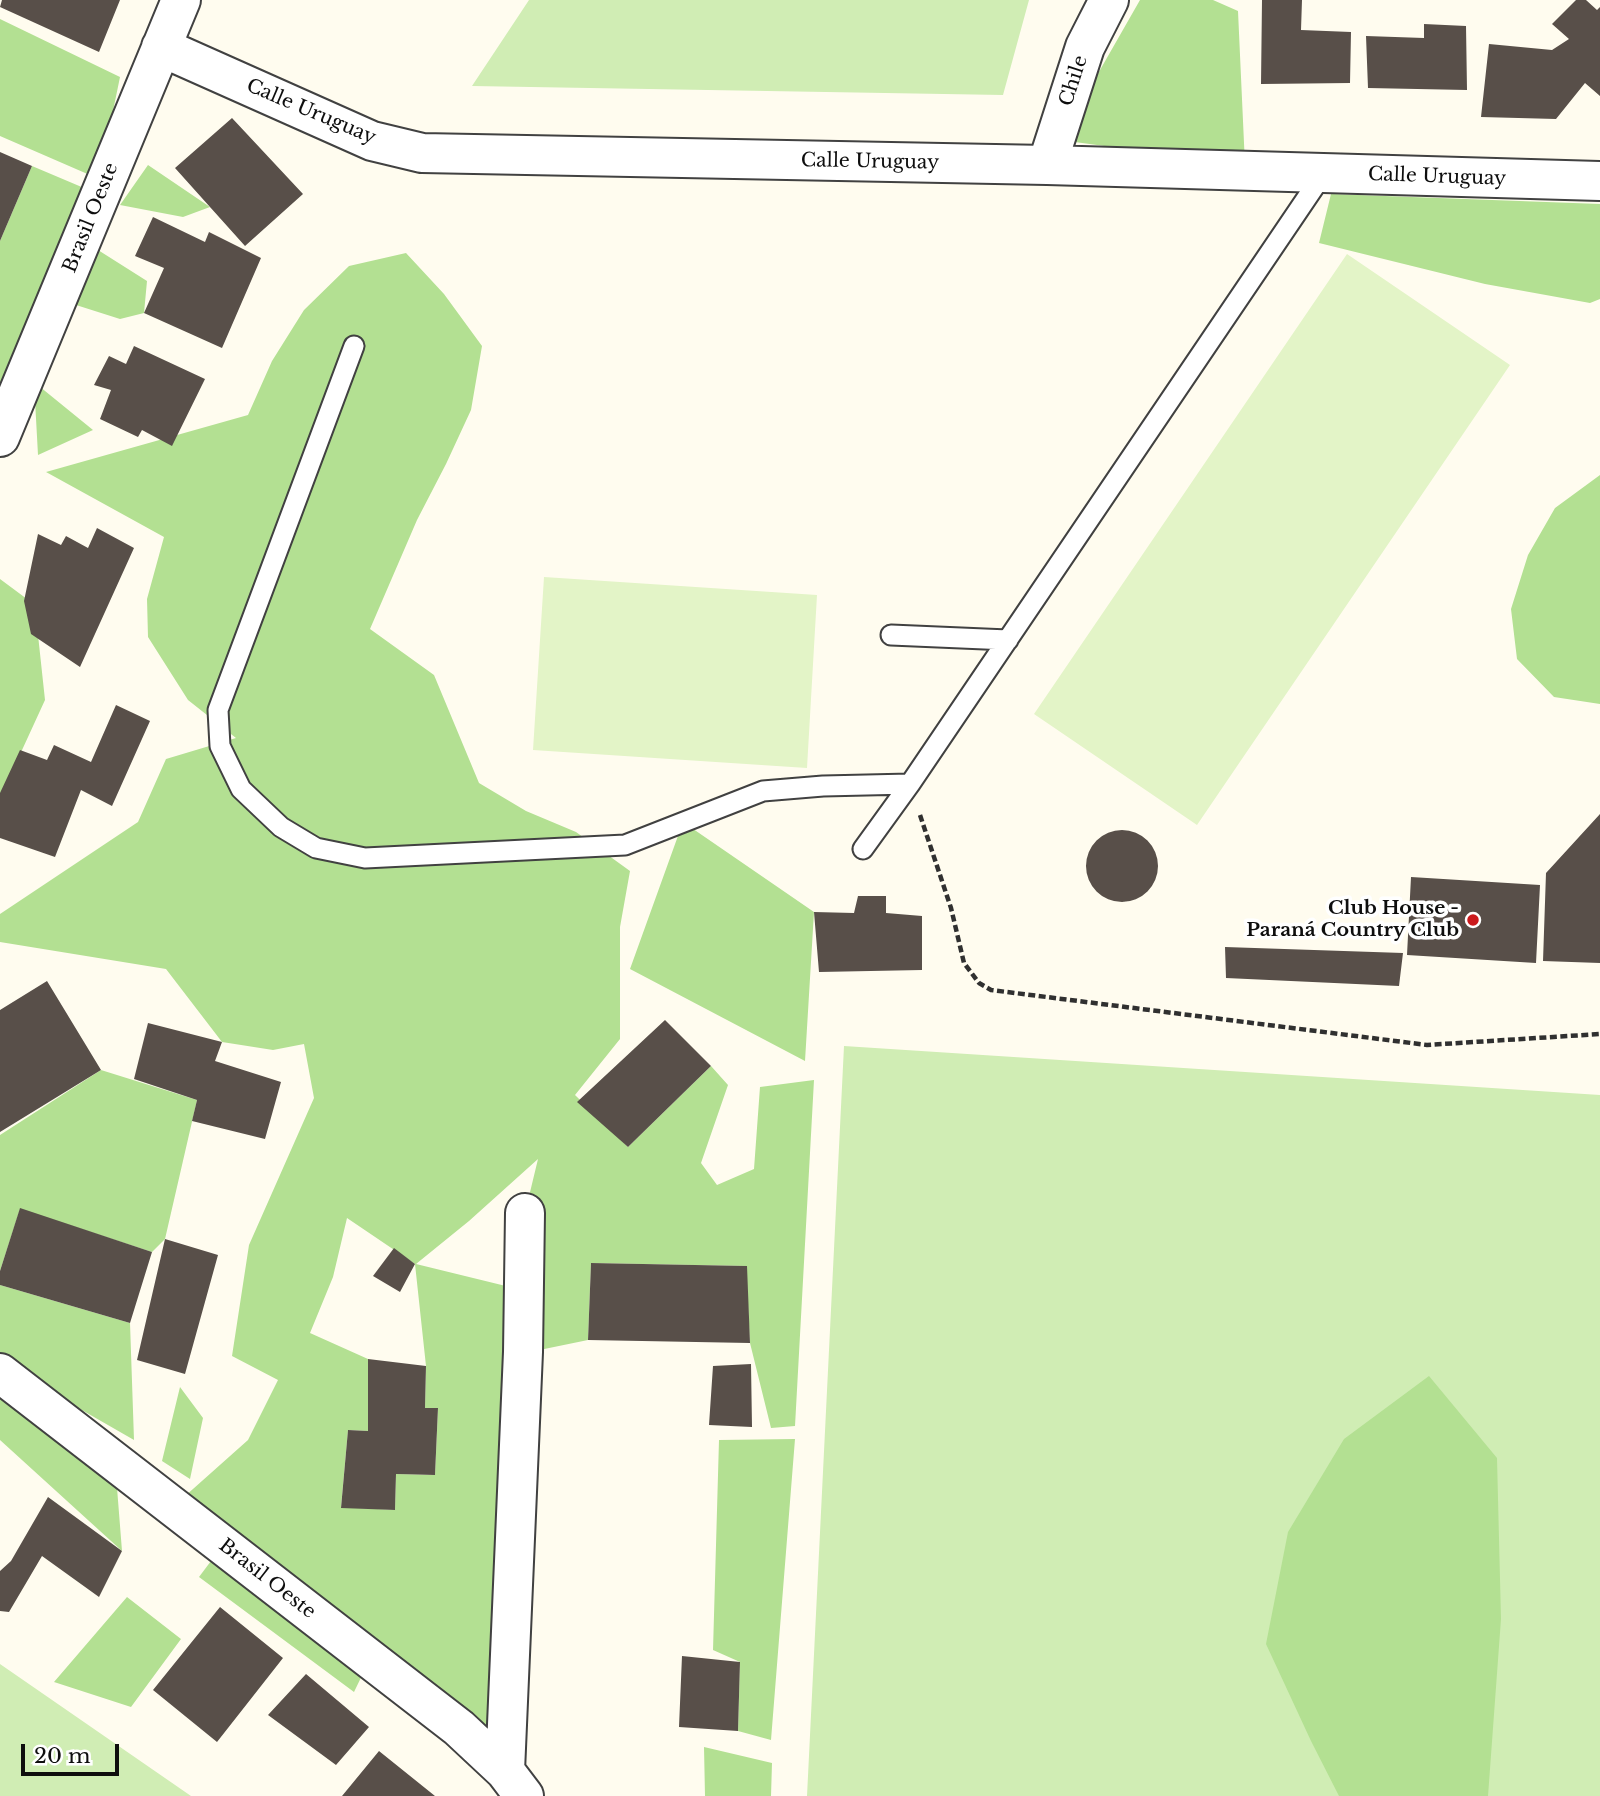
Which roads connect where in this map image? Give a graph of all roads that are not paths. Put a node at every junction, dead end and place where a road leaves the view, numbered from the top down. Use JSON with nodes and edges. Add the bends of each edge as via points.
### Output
{"nodes":[{"id":1,"x":181,"y":0,"type":"edge"},
{"id":2,"x":1109,"y":0,"type":"edge"},
{"id":3,"x":161,"y":47,"type":"junction"},
{"id":4,"x":1047,"y":165,"type":"junction"},
{"id":5,"x":1323,"y":174,"type":"junction"},
{"id":6,"x":1600,"y":181,"type":"edge"},
{"id":7,"x":354,"y":346,"type":"dead end"},
{"id":8,"x":0,"y":437,"type":"edge"},
{"id":9,"x":891,"y":635,"type":"dead end"},
{"id":10,"x":1008,"y":640,"type":"junction"},
{"id":11,"x":910,"y":784,"type":"junction"},
{"id":12,"x":863,"y":849,"type":"dead end"},
{"id":13,"x":525,"y":1213,"type":"dead end"},
{"id":14,"x":0,"y":1373,"type":"edge"},
{"id":15,"x":514,"y":1784,"type":"edge"}],
"edges":[{"from":1,"to":3,"type":"street","name":"Brasil Oeste"},
{"from":2,"to":4,"type":"street","name":"Chile","via":[[1085,47]]},
{"from":3,"to":4,"type":"street","name":"Calle Uruguay","via":[[372,141],[422,153]]},
{"from":3,"to":8,"type":"street","name":"Brasil Oeste"},
{"from":4,"to":5,"type":"street","name":"Calle Uruguay"},
{"from":5,"to":6,"type":"street","name":"Calle Uruguay"},
{"from":5,"to":10,"type":"lane"},
{"from":7,"to":11,"type":"lane","via":[[218,710],[220,746],[241,789],[281,827],[317,848],[365,858],[625,845],[763,791]]},
{"from":9,"to":10,"type":"lane"},
{"from":10,"to":11,"type":"lane"},
{"from":11,"to":12,"type":"lane"},
{"from":13,"to":15,"type":"street"},
{"from":14,"to":15,"type":"street","name":"Brasil Oeste","via":[[459,1728]]}]}
